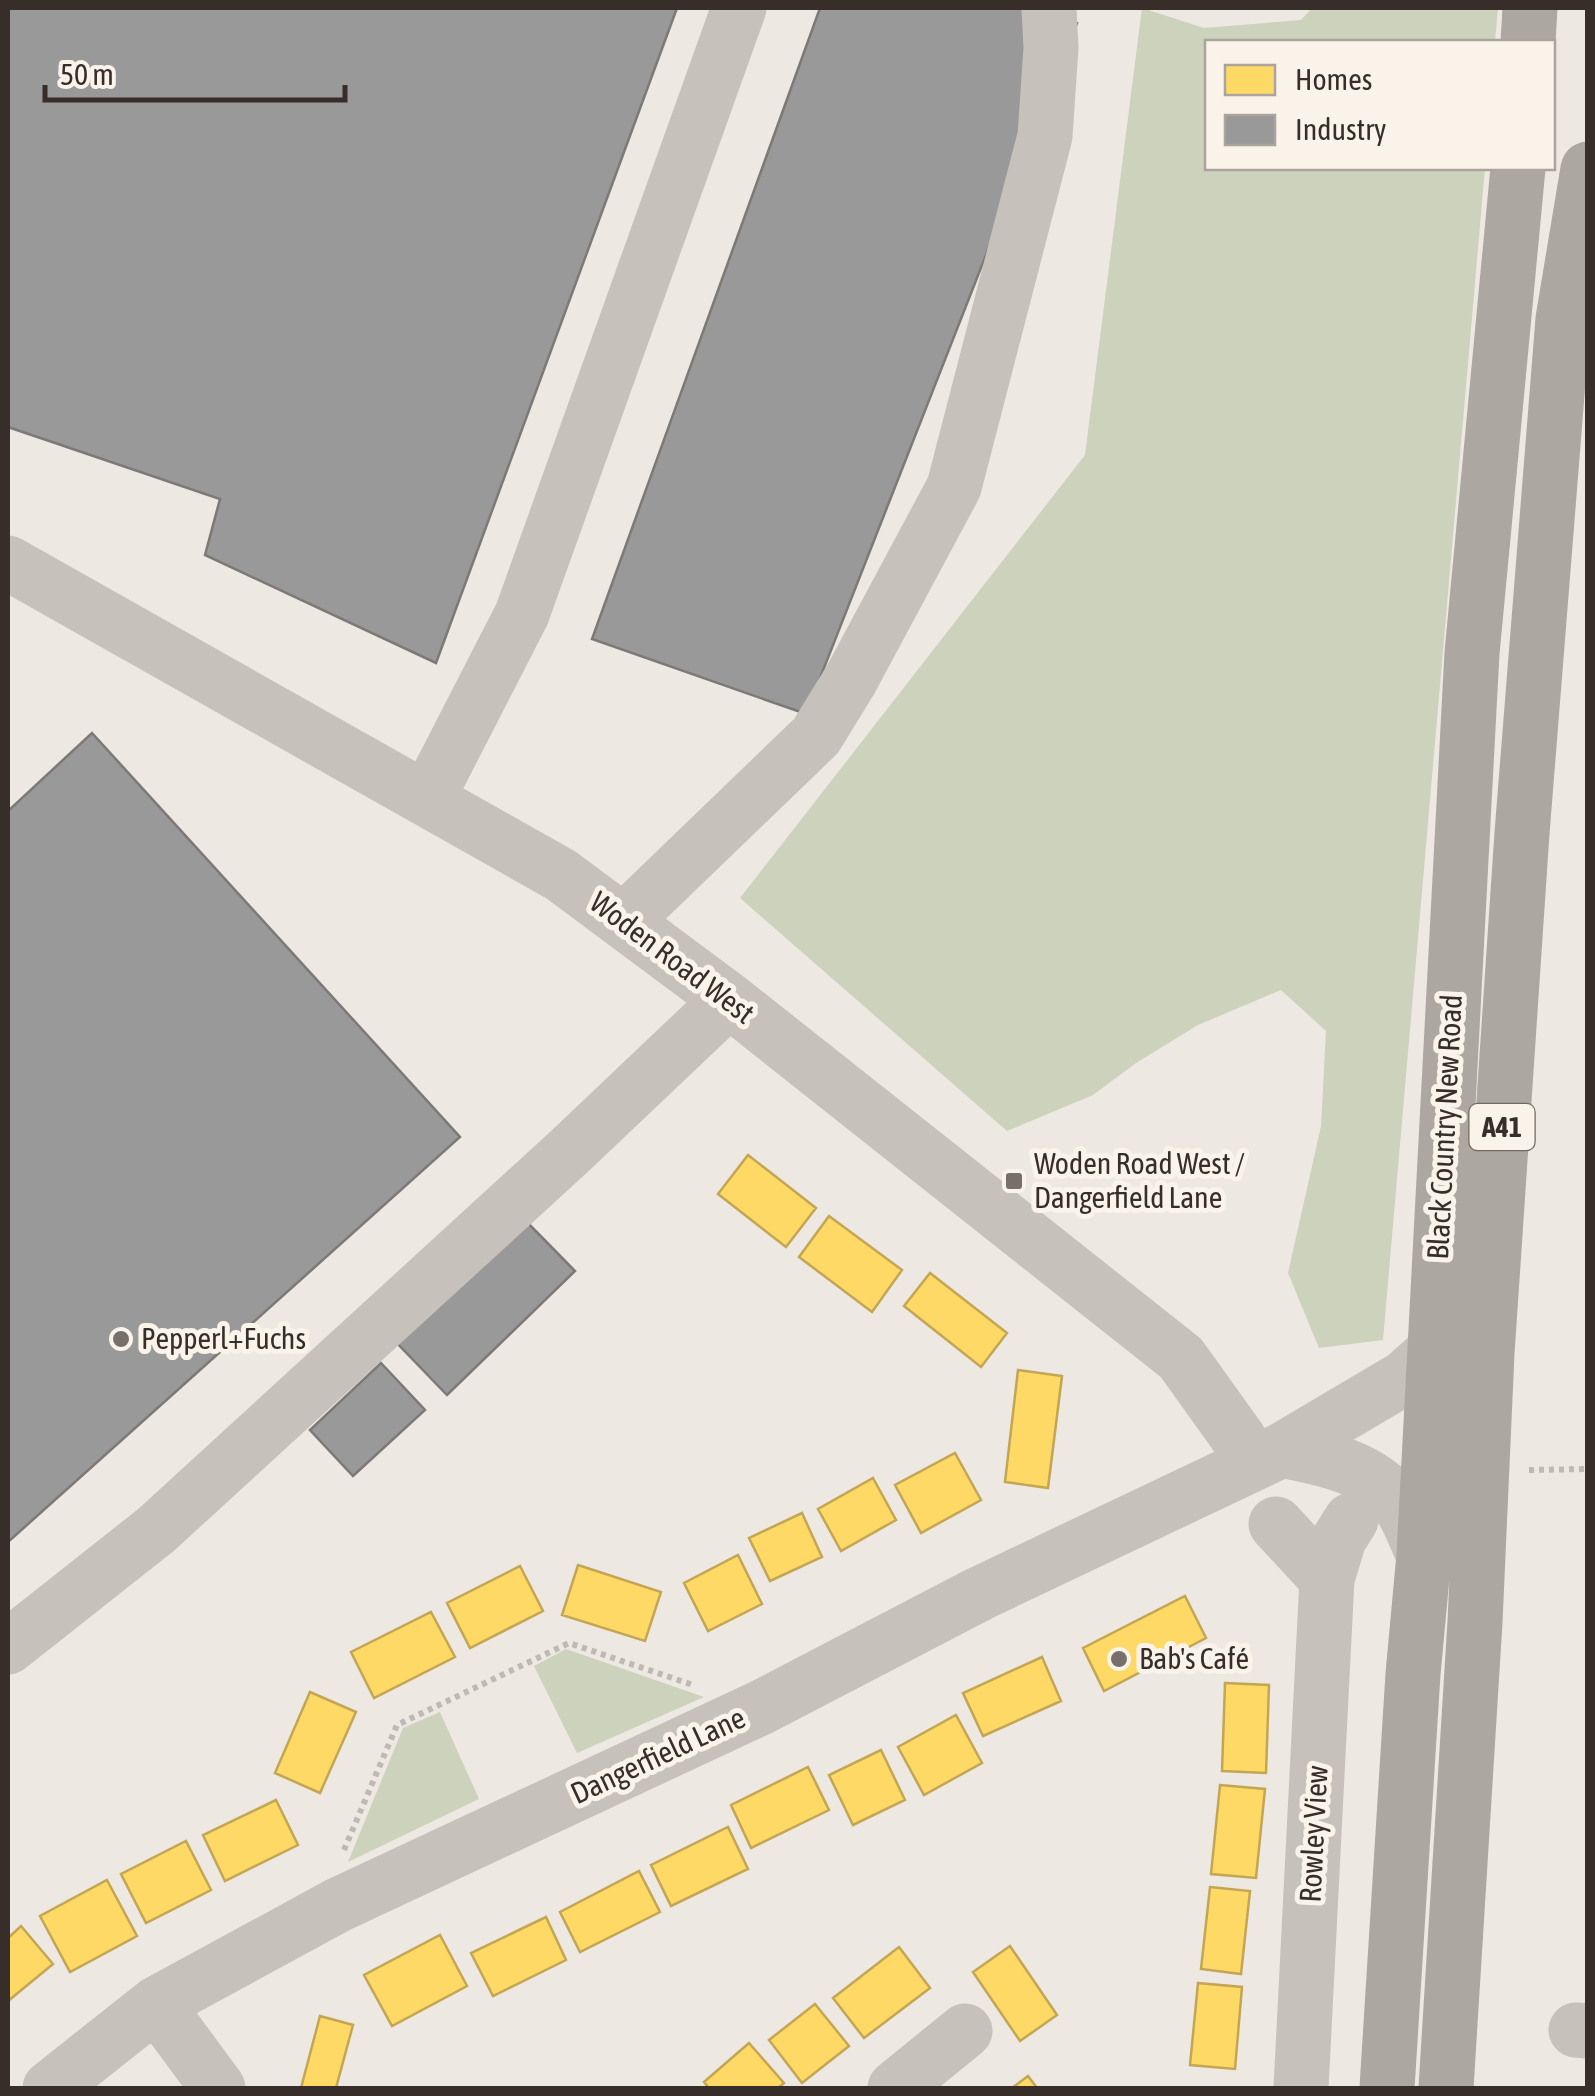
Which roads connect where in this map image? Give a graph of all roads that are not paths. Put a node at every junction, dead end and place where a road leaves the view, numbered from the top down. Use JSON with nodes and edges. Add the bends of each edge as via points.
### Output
{"nodes":[{"id":1,"x":739,"y":8,"type":"edge"},
{"id":2,"x":1049,"y":8,"type":"edge"},
{"id":3,"x":1530,"y":8,"type":"edge"},
{"id":4,"x":1528,"y":40,"type":"edge"},
{"id":5,"x":1588,"y":169,"type":"edge"},
{"id":6,"x":1518,"y":170,"type":"edge"},
{"id":7,"x":8,"y":564,"type":"edge"},
{"id":8,"x":427,"y":799,"type":"junction"},
{"id":9,"x":624,"y":921,"type":"junction"},
{"id":10,"x":729,"y":1000,"type":"junction"},
{"id":11,"x":1432,"y":1353,"type":"junction"},
{"id":12,"x":1266,"y":1457,"type":"junction"},
{"id":13,"x":1351,"y":1520,"type":"dead end"},
{"id":14,"x":1276,"y":1524,"type":"dead end"},
{"id":15,"x":1424,"y":1556,"type":"junction"},
{"id":16,"x":1327,"y":1578,"type":"junction"},
{"id":17,"x":8,"y":1647,"type":"edge"},
{"id":18,"x":156,"y":2004,"type":"junction"},
{"id":19,"x":965,"y":2031,"type":"dead end"},
{"id":20,"x":50,"y":2088,"type":"edge"},
{"id":21,"x":218,"y":2088,"type":"edge"},
{"id":22,"x":896,"y":2088,"type":"edge"},
{"id":23,"x":1301,"y":2088,"type":"edge"},
{"id":24,"x":1387,"y":2088,"type":"edge"},
{"id":25,"x":1446,"y":2088,"type":"edge"}],
"edges":[{"from":1,"to":8,"type":"street","via":[[522,614]]},
{"from":2,"to":9,"type":"street","via":[[1045,136],[954,487],[816,736]]},
{"from":3,"to":4,"type":"highway"},
{"from":5,"to":25,"type":"highway","name":"Black Country New Road","number":"A41","via":[[1563,319],[1522,833]]},
{"from":6,"to":11,"type":"highway","name":"Black Country New Road","number":"A41","via":[[1472,653]]},
{"from":7,"to":8,"type":"street","name":"Woden Road West"},
{"from":8,"to":9,"type":"street","name":"Woden Road West","via":[[561,874]]},
{"from":9,"to":10,"type":"street","name":"Woden Road West"},
{"from":10,"to":12,"type":"street","name":"Woden Road West","via":[[1181,1358],[1239,1439]]},
{"from":10,"to":17,"type":"street","via":[[156,1530]]},
{"from":11,"to":12,"type":"street","name":"Dangerfield Lane","via":[[1404,1378]]},
{"from":11,"to":15,"type":"highway","name":"Black Country New Road","number":"A41"},
{"from":12,"to":15,"type":"street","via":[[1344,1463],[1364,1474],[1396,1500]]},
{"from":12,"to":18,"type":"street","name":"Dangerfield Lane","via":[[760,1708],[338,1905]]},
{"from":13,"to":16,"type":"street","name":"Rowley View"},
{"from":14,"to":16,"type":"street"},
{"from":15,"to":24,"type":"highway","name":"Black Country New Road","number":"A41"},
{"from":16,"to":23,"type":"street","name":"Rowley View"},
{"from":18,"to":20,"type":"street","name":"Dangerfield Lane"},
{"from":18,"to":21,"type":"street"},
{"from":19,"to":22,"type":"street"}]}
